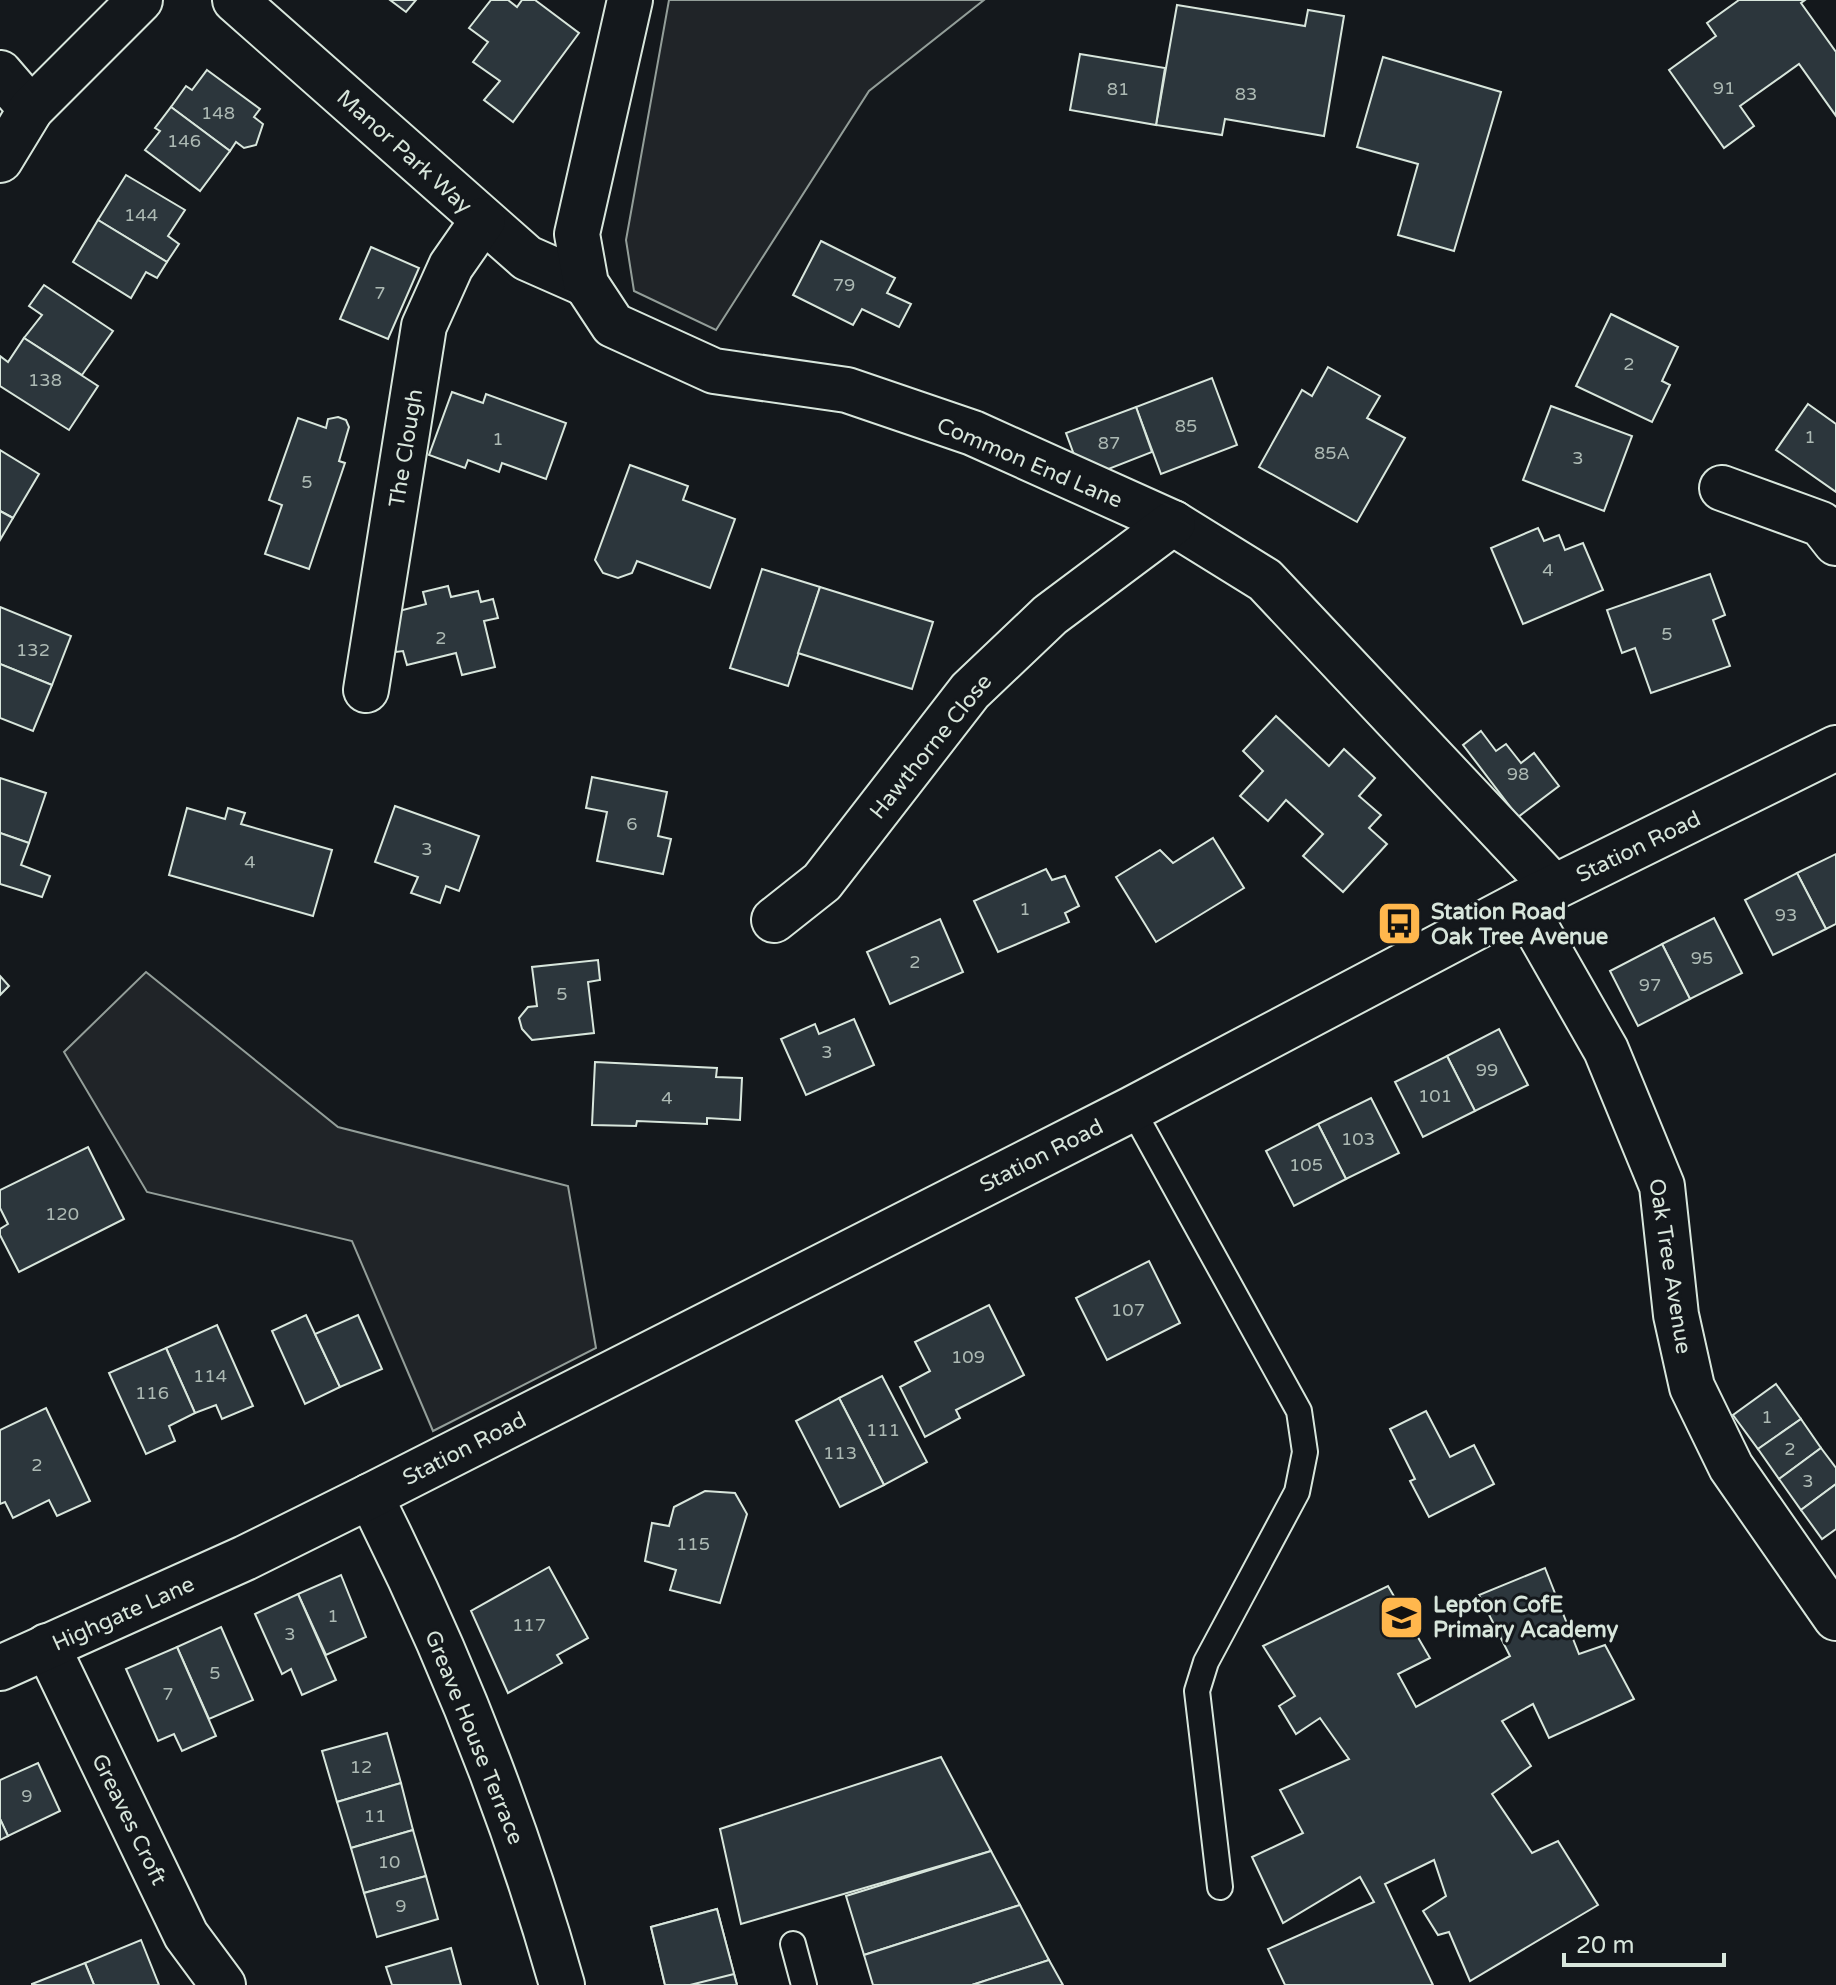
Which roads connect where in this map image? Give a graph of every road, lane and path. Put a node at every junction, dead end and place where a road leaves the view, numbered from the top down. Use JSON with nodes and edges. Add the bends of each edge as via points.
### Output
{"nodes":[{"id":1,"x":140,"y":0,"type":"edge"},
{"id":2,"x":235,"y":0,"type":"edge"},
{"id":3,"x":630,"y":0,"type":"edge"},
{"id":4,"x":0,"y":73,"type":"edge"},
{"id":5,"x":31,"y":109,"type":"junction"},
{"id":6,"x":0,"y":160,"type":"edge"},
{"id":7,"x":483,"y":220,"type":"junction"},
{"id":8,"x":586,"y":284,"type":"junction"},
{"id":9,"x":1722,"y":488,"type":"dead end"},
{"id":10,"x":1173,"y":523,"type":"junction"},
{"id":11,"x":1836,"y":543,"type":"edge"},
{"id":12,"x":366,"y":690,"type":"dead end"},
{"id":13,"x":1836,"y":748,"type":"edge"},
{"id":14,"x":1538,"y":895,"type":"junction"},
{"id":15,"x":774,"y":920,"type":"dead end"},
{"id":16,"x":1132,"y":1109,"type":"junction"},
{"id":17,"x":370,"y":1496,"type":"junction"},
{"id":18,"x":245,"y":1558,"type":"joint"},
{"id":19,"x":1836,"y":1618,"type":"edge"},
{"id":20,"x":47,"y":1646,"type":"junction"},
{"id":21,"x":0,"y":1668,"type":"edge"},
{"id":22,"x":1220,"y":1887,"type":"dead end"},
{"id":23,"x":793,"y":1944,"type":"dead end"},
{"id":24,"x":223,"y":1985,"type":"edge"},
{"id":25,"x":562,"y":1985,"type":"edge"},
{"id":26,"x":804,"y":1985,"type":"edge"}],
"edges":[{"from":1,"to":5,"type":"street"},
{"from":2,"to":7,"type":"street","name":"Manor Park Way"},
{"from":3,"to":8,"type":"street","name":"Common End Lane","via":[[577,234]]},
{"from":4,"to":5,"type":"street"},
{"from":5,"to":6,"type":"street"},
{"from":7,"to":8,"type":"street","name":"Manor Park Way","via":[[527,258]]},
{"from":7,"to":12,"type":"street","name":"The Clough","via":[[451,266],[424,326]]},
{"from":8,"to":10,"type":"street","name":"Common End Lane","via":[[613,325],[714,371],[847,390],[973,433]]},
{"from":9,"to":11,"type":"street","via":[[1821,524]]},
{"from":10,"to":14,"type":"street","name":"Common End Lane","via":[[1265,580]]},
{"from":10,"to":15,"type":"street","name":"Hawthorne Close","via":[[1050,615],[970,691],[822,882]]},
{"from":13,"to":14,"type":"street","name":"Station Road"},
{"from":14,"to":16,"type":"street","name":"Station Road"},
{"from":14,"to":19,"type":"street","name":"Oak Tree Avenue","via":[[1662,1186],[1676,1315],[1692,1387],[1731,1467]]},
{"from":16,"to":17,"type":"street","name":"Station Road"},
{"from":16,"to":22,"type":"lane","via":[[1299,1411],[1305,1452],[1297,1492],[1206,1662],[1197,1691]]},
{"from":17,"to":18,"type":"street","name":"Station Road"},
{"from":17,"to":25,"type":"street","name":"Greave House Terrace","via":[[506,1801]]},
{"from":18,"to":20,"type":"street","name":"Highgate Lane"},
{"from":20,"to":21,"type":"street","name":"Highgate Lane"},
{"from":20,"to":24,"type":"street","name":"Greaves Croft","via":[[186,1935]]},
{"from":23,"to":26,"type":"lane"}]}
